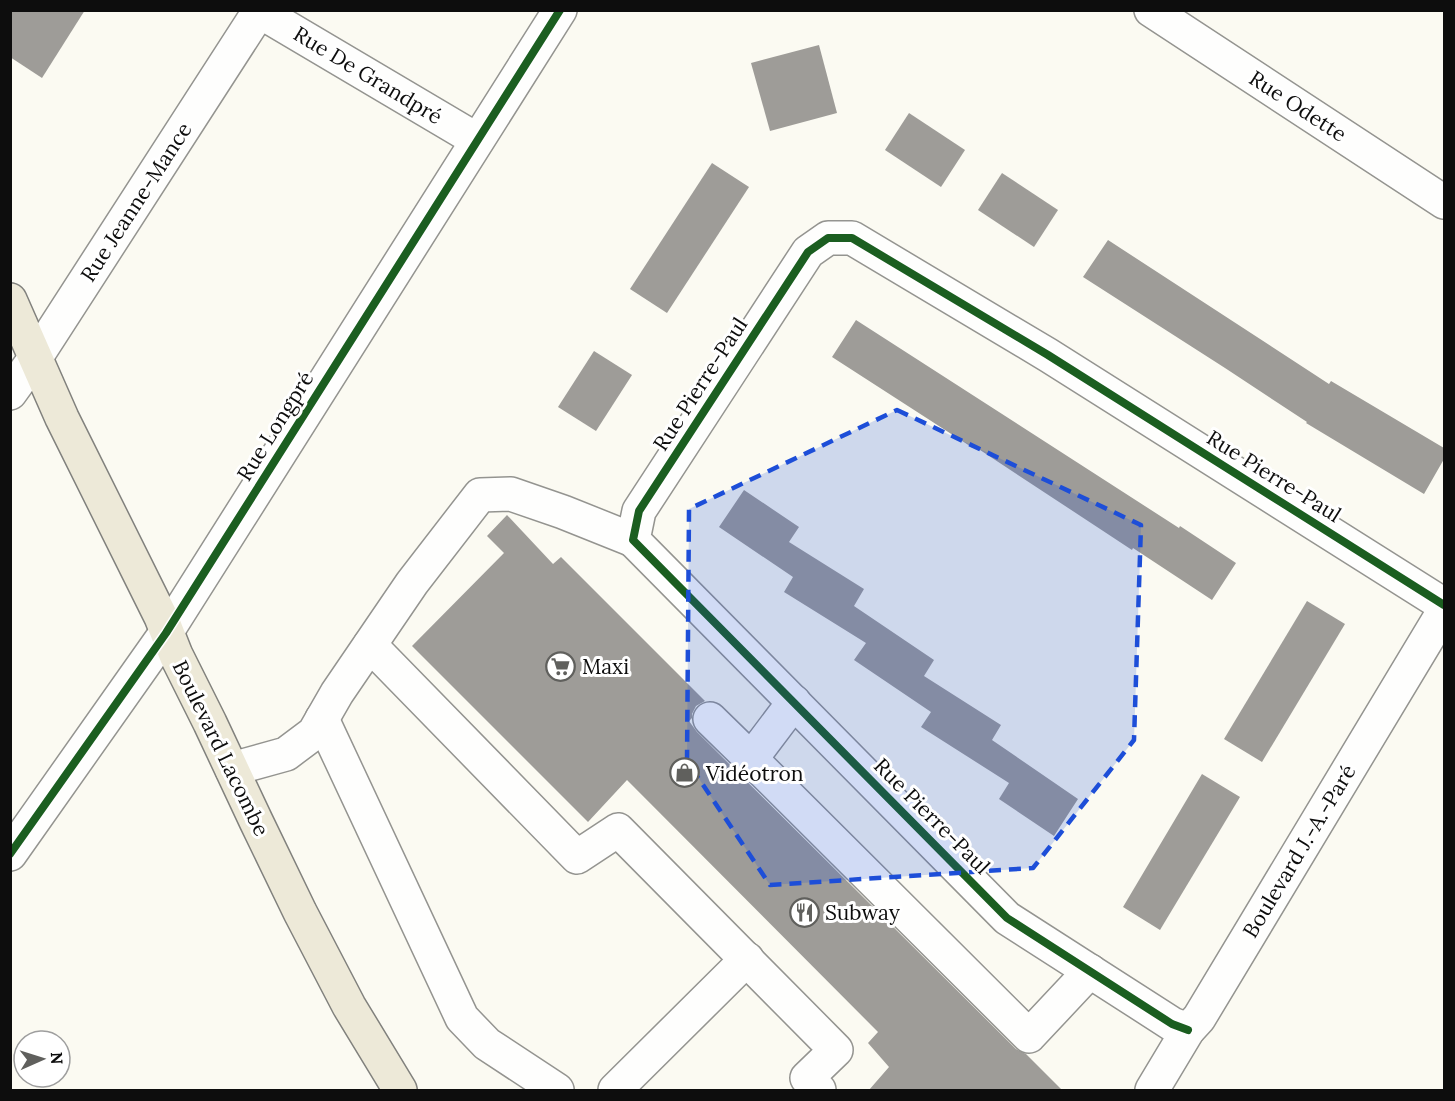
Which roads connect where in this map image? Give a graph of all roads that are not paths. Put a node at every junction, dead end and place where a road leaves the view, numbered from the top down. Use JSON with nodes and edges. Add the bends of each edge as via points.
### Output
{"nodes":[{"id":1,"x":560,"y":10,"type":"edge"},
{"id":2,"x":1150,"y":10,"type":"edge"},
{"id":3,"x":259,"y":11,"type":"edge"},
{"id":4,"x":477,"y":140,"type":"junction"},
{"id":5,"x":1444,"y":202,"type":"edge"},
{"id":6,"x":10,"y":300,"type":"edge"},
{"id":7,"x":36,"y":357,"type":"junction"},
{"id":8,"x":10,"y":393,"type":"edge"},
{"id":9,"x":633,"y":540,"type":"junction"},
{"id":10,"x":1444,"y":604,"type":"edge"},
{"id":11,"x":1444,"y":611,"type":"edge"},
{"id":12,"x":166,"y":633,"type":"junction"},
{"id":13,"x":370,"y":645,"type":"junction"},
{"id":14,"x":794,"y":702,"type":"junction"},
{"id":15,"x":322,"y":719,"type":"junction"},
{"id":16,"x":710,"y":719,"type":"dead end"},
{"id":17,"x":752,"y":759,"type":"junction"},
{"id":18,"x":232,"y":769,"type":"junction"},
{"id":19,"x":10,"y":854,"type":"edge"},
{"id":20,"x":747,"y":959,"type":"junction"},
{"id":21,"x":1090,"y":971,"type":"junction"},
{"id":22,"x":1188,"y":1030,"type":"junction"},
{"id":23,"x":400,"y":1090,"type":"edge"},
{"id":24,"x":557,"y":1090,"type":"edge"},
{"id":25,"x":615,"y":1090,"type":"edge"},
{"id":26,"x":819,"y":1090,"type":"edge"},
{"id":27,"x":1152,"y":1090,"type":"edge"}],
"edges":[{"from":1,"to":4,"type":"street","name":"Rue Longpré"},
{"from":2,"to":5,"type":"street","name":"Rue Odette"},
{"from":3,"to":4,"type":"street","name":"Rue De Grandpré"},
{"from":3,"to":7,"type":"street","name":"Rue Jeanne-Mance"},
{"from":4,"to":12,"type":"street","name":"Rue Longpré"},
{"from":6,"to":7,"type":"main road","name":"Boulevard Lacombe"},
{"from":7,"to":8,"type":"street","name":"Rue Jeanne-Mance"},
{"from":7,"to":12,"type":"main road","name":"Boulevard Lacombe"},
{"from":9,"to":10,"type":"street","name":"Rue Pierre-Paul","via":[[639,511],[808,252],[828,238],[852,238],[1048,355]]},
{"from":9,"to":13,"type":"street","via":[[511,495],[480,495]]},
{"from":9,"to":14,"type":"street","name":"Rue Pierre-Paul"},
{"from":11,"to":22,"type":"street","name":"Boulevard J.-A.-Paré","via":[[1199,1018]]},
{"from":12,"to":18,"type":"main road","name":"Boulevard Lacombe"},
{"from":12,"to":19,"type":"street","name":"Rue Longpré"},
{"from":13,"to":15,"type":"street"},
{"from":13,"to":20,"type":"street","via":[[577,857],[618,830]]},
{"from":14,"to":17,"type":"street"},
{"from":14,"to":21,"type":"street","name":"Rue Pierre-Paul","via":[[1008,918]]},
{"from":15,"to":18,"type":"street","via":[[314,733],[286,754]]},
{"from":15,"to":24,"type":"street","via":[[462,1018],[487,1044]]},
{"from":16,"to":17,"type":"street"},
{"from":17,"to":21,"type":"street","via":[[1029,1036]]},
{"from":18,"to":23,"type":"main road","name":"Boulevard Lacombe","via":[[349,1006]]},
{"from":20,"to":25,"type":"street"},
{"from":20,"to":26,"type":"street","via":[[836,1050],[807,1078]]},
{"from":21,"to":22,"type":"street","name":"Rue Pierre-Paul","via":[[1172,1024]]},
{"from":22,"to":27,"type":"street","name":"Boulevard J.-A.-Paré"}]}
